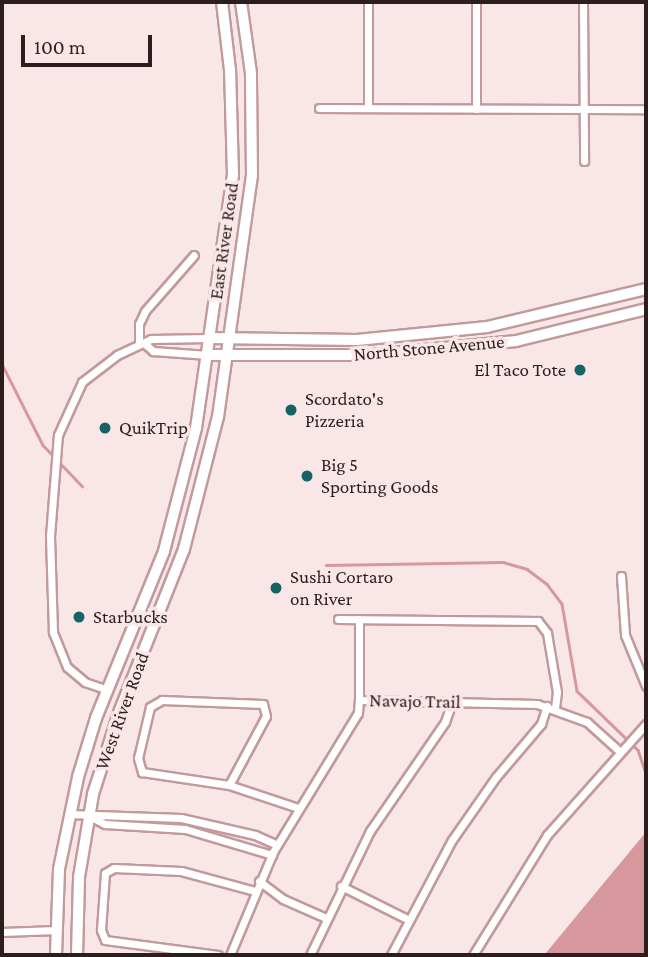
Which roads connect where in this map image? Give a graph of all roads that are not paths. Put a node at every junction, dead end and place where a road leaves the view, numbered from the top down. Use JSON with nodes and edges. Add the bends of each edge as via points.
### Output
{"nodes":[{"id":1,"x":222,"y":2,"type":"edge"},
{"id":2,"x":241,"y":2,"type":"edge"},
{"id":3,"x":368,"y":2,"type":"edge"},
{"id":4,"x":476,"y":2,"type":"edge"},
{"id":5,"x":583,"y":2,"type":"edge"},
{"id":6,"x":319,"y":108,"type":"dead end"},
{"id":7,"x":368,"y":108,"type":"junction"},
{"id":8,"x":476,"y":109,"type":"junction"},
{"id":9,"x":584,"y":109,"type":"junction"},
{"id":10,"x":646,"y":109,"type":"edge"},
{"id":11,"x":584,"y":160,"type":"dead end"},
{"id":12,"x":194,"y":255,"type":"dead end"},
{"id":13,"x":646,"y":289,"type":"edge"},
{"id":14,"x":646,"y":309,"type":"edge"},
{"id":15,"x":210,"y":338,"type":"junction"},
{"id":16,"x":230,"y":338,"type":"junction"},
{"id":17,"x":142,"y":344,"type":"junction"},
{"id":18,"x":228,"y":354,"type":"junction"},
{"id":19,"x":208,"y":355,"type":"junction"},
{"id":20,"x":206,"y":476,"type":"joint"},
{"id":21,"x":186,"y":479,"type":"joint"},
{"id":22,"x":621,"y":576,"type":"dead end"},
{"id":23,"x":338,"y":619,"type":"dead end"},
{"id":24,"x":359,"y":619,"type":"junction"},
{"id":25,"x":646,"y":686,"type":"edge"},
{"id":26,"x":108,"y":690,"type":"junction"},
{"id":27,"x":359,"y":700,"type":"junction"},
{"id":28,"x":452,"y":702,"type":"junction"},
{"id":29,"x":551,"y":707,"type":"junction"},
{"id":30,"x":646,"y":724,"type":"edge"},
{"id":31,"x":620,"y":748,"type":"junction"},
{"id":32,"x":229,"y":785,"type":"junction"},
{"id":33,"x":298,"y":808,"type":"junction"},
{"id":34,"x":69,"y":814,"type":"junction"},
{"id":35,"x":88,"y":816,"type":"junction"},
{"id":36,"x":277,"y":845,"type":"junction"},
{"id":37,"x":272,"y":855,"type":"junction"},
{"id":38,"x":259,"y":881,"type":"junction"},
{"id":39,"x":341,"y":886,"type":"junction"},
{"id":40,"x":255,"y":891,"type":"junction"},
{"id":41,"x":326,"y":918,"type":"junction"},
{"id":42,"x":407,"y":919,"type":"junction"},
{"id":43,"x":56,"y":930,"type":"junction"},
{"id":44,"x":2,"y":932,"type":"edge"},
{"id":45,"x":56,"y":955,"type":"edge"},
{"id":46,"x":77,"y":955,"type":"edge"},
{"id":47,"x":218,"y":955,"type":"edge"},
{"id":48,"x":230,"y":955,"type":"edge"},
{"id":49,"x":310,"y":955,"type":"edge"},
{"id":50,"x":391,"y":955,"type":"edge"},
{"id":51,"x":473,"y":955,"type":"edge"}],
"edges":[{"from":1,"to":15,"type":"main road","name":"East River Road","via":[[230,70],[233,175]]},
{"from":2,"to":16,"type":"main road","name":"East River Road","via":[[251,73],[252,176]]},
{"from":3,"to":7,"type":"street"},
{"from":4,"to":8,"type":"street"},
{"from":5,"to":9,"type":"street"},
{"from":6,"to":7,"type":"street"},
{"from":7,"to":8,"type":"street"},
{"from":8,"to":9,"type":"street"},
{"from":9,"to":10,"type":"street"},
{"from":9,"to":11,"type":"street"},
{"from":12,"to":17,"type":"street","via":[[145,311]]},
{"from":13,"to":16,"type":"main road","name":"North Stone Avenue","via":[[487,327],[357,340]]},
{"from":14,"to":18,"type":"main road","name":"North Stone Avenue","via":[[516,341],[373,355]]},
{"from":15,"to":16,"type":"main road","name":"North Stone Avenue"},
{"from":15,"to":17,"type":"street","via":[[158,338]]},
{"from":15,"to":19,"type":"main road","name":"East River Road"},
{"from":16,"to":18,"type":"main road","name":"East River Road"},
{"from":17,"to":19,"type":"street","via":[[153,351]]},
{"from":17,"to":26,"type":"street","via":[[82,382],[58,435],[52,472],[52,632],[67,667],[85,682]]},
{"from":18,"to":19,"type":"main road","name":"North Stone Avenue"},
{"from":18,"to":20,"type":"main road","name":"East River Road"},
{"from":19,"to":21,"type":"main road","name":"East River Road"},
{"from":20,"to":35,"type":"main road","name":"West River Road","via":[[184,549],[111,735]]},
{"from":21,"to":26,"type":"main road","name":"West River Road","via":[[164,551]]},
{"from":22,"to":25,"type":"street","via":[[625,635]]},
{"from":23,"to":24,"type":"street"},
{"from":24,"to":27,"type":"street"},
{"from":24,"to":29,"type":"street","via":[[538,621],[547,633],[557,692]]},
{"from":26,"to":34,"type":"main road","name":"West River Road"},
{"from":27,"to":28,"type":"street","name":"Navajo Trail"},
{"from":27,"to":33,"type":"street","name":"Navajo Trail","via":[[358,713]]},
{"from":28,"to":29,"type":"street","name":"Navajo Trail"},
{"from":28,"to":39,"type":"street","via":[[445,722],[390,798]]},
{"from":29,"to":31,"type":"street","name":"Navajo Trail","via":[[587,722]]},
{"from":29,"to":42,"type":"street","via":[[452,840]]},
{"from":30,"to":31,"type":"street"},
{"from":31,"to":51,"type":"street","via":[[531,856]]},
{"from":32,"to":32,"type":"street","via":[[148,774],[138,766],[146,712],[156,702],[252,700],[263,704],[266,716]]},
{"from":32,"to":33,"type":"street"},
{"from":33,"to":36,"type":"street","name":"Navajo Trail"},
{"from":34,"to":35,"type":"street"},
{"from":34,"to":43,"type":"main road","name":"West River Road"},
{"from":35,"to":36,"type":"street","via":[[107,812],[181,818],[256,835]]},
{"from":35,"to":37,"type":"street","via":[[105,824],[185,830]]},
{"from":35,"to":46,"type":"main road","name":"West River Road","via":[[77,891]]},
{"from":36,"to":37,"type":"street","name":"Navajo Trail"},
{"from":37,"to":38,"type":"street","name":"Navajo Trail"},
{"from":38,"to":40,"type":"street","name":"Navajo Trail"},
{"from":38,"to":41,"type":"street","via":[[284,899]]},
{"from":39,"to":41,"type":"street"},
{"from":39,"to":42,"type":"street"},
{"from":40,"to":47,"type":"street","via":[[181,871],[114,867],[105,873],[101,930],[110,942],[165,945]]},
{"from":40,"to":48,"type":"street","name":"Navajo Trail"},
{"from":41,"to":49,"type":"street"},
{"from":42,"to":50,"type":"street"},
{"from":43,"to":44,"type":"street"},
{"from":43,"to":45,"type":"main road","name":"West River Road"}]}
